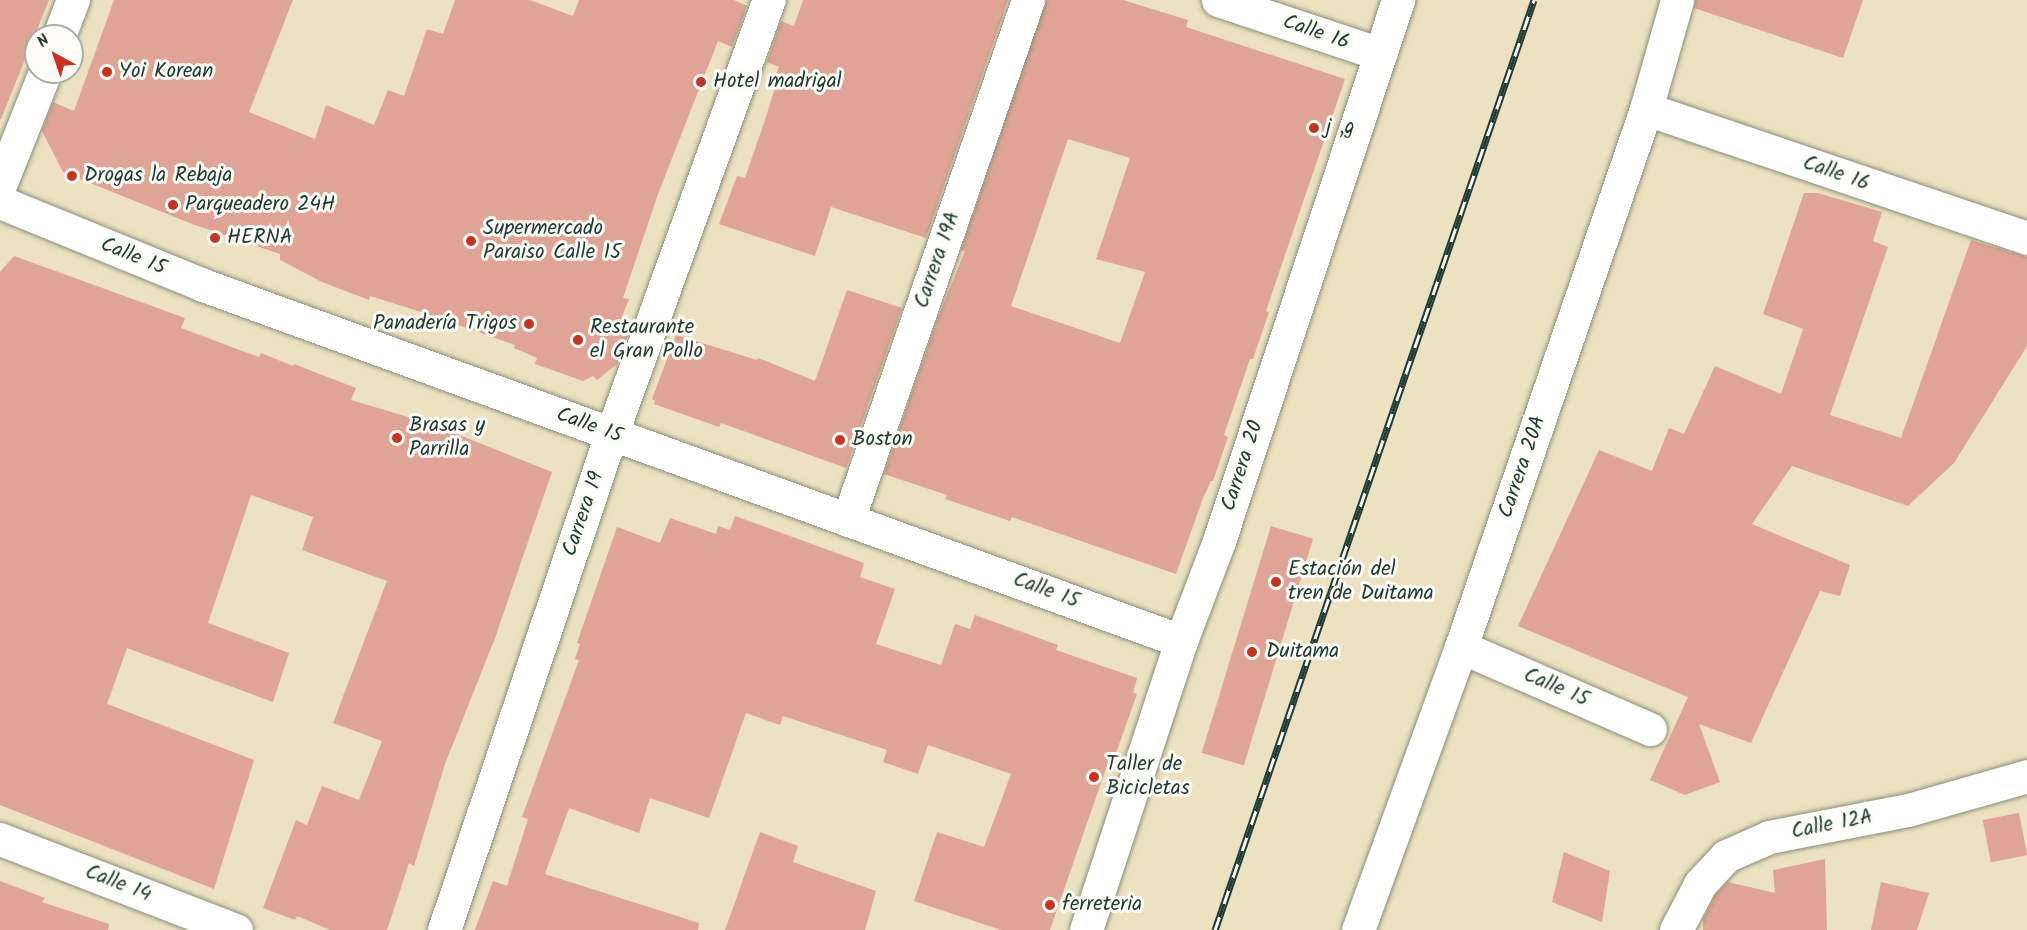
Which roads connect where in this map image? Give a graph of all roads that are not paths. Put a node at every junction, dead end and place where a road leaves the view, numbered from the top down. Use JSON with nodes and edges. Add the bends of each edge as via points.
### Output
{"nodes":[{"id":1,"x":73,"y":0,"type":"edge"},
{"id":2,"x":769,"y":0,"type":"edge"},
{"id":3,"x":1028,"y":0,"type":"edge"},
{"id":4,"x":1218,"y":0,"type":"edge"},
{"id":5,"x":1398,"y":0,"type":"edge"},
{"id":6,"x":1677,"y":0,"type":"edge"},
{"id":7,"x":64,"y":24,"type":"edge"},
{"id":8,"x":1380,"y":54,"type":"junction"},
{"id":9,"x":40,"y":84,"type":"edge"},
{"id":10,"x":1646,"y":109,"type":"junction"},
{"id":11,"x":0,"y":185,"type":"edge"},
{"id":12,"x":0,"y":202,"type":"edge"},
{"id":13,"x":2027,"y":238,"type":"edge"},
{"id":14,"x":612,"y":434,"type":"junction"},
{"id":15,"x":848,"y":520,"type":"junction"},
{"id":16,"x":1181,"y":641,"type":"junction"},
{"id":17,"x":1461,"y":647,"type":"junction"},
{"id":18,"x":1650,"y":729,"type":"dead end"},
{"id":19,"x":2027,"y":776,"type":"edge"},
{"id":20,"x":0,"y":839,"type":"edge"},
{"id":21,"x":236,"y":930,"type":"edge"},
{"id":22,"x":444,"y":930,"type":"edge"},
{"id":23,"x":1086,"y":930,"type":"edge"},
{"id":24,"x":1358,"y":930,"type":"edge"},
{"id":25,"x":1676,"y":930,"type":"edge"}],
"edges":[{"from":1,"to":7,"type":"street"},
{"from":2,"to":14,"type":"street","name":"Carrera 19"},
{"from":3,"to":15,"type":"street","name":"Carrera 19A"},
{"from":4,"to":8,"type":"street","name":"Calle 16"},
{"from":5,"to":8,"type":"street","name":"Carrera 20"},
{"from":6,"to":10,"type":"street","name":"Carrera 20A"},
{"from":8,"to":16,"type":"street","name":"Carrera 20","via":[[1219,541]]},
{"from":9,"to":11,"type":"street"},
{"from":10,"to":13,"type":"street","name":"Calle 16"},
{"from":10,"to":17,"type":"street","name":"Carrera 20A"},
{"from":12,"to":14,"type":"street","name":"Calle 15","via":[[203,285]]},
{"from":14,"to":15,"type":"street","name":"Calle 15"},
{"from":14,"to":22,"type":"street","name":"Carrera 19"},
{"from":15,"to":16,"type":"street","name":"Calle 15"},
{"from":16,"to":23,"type":"street","name":"Carrera 20"},
{"from":17,"to":18,"type":"street","name":"Calle 15"},
{"from":17,"to":24,"type":"street","name":"Carrera 20A"},
{"from":19,"to":25,"type":"street","name":"Calle 12A","via":[[1908,810],[1768,837],[1726,856],[1700,884]]},
{"from":20,"to":21,"type":"street","name":"Calle 14"}]}
